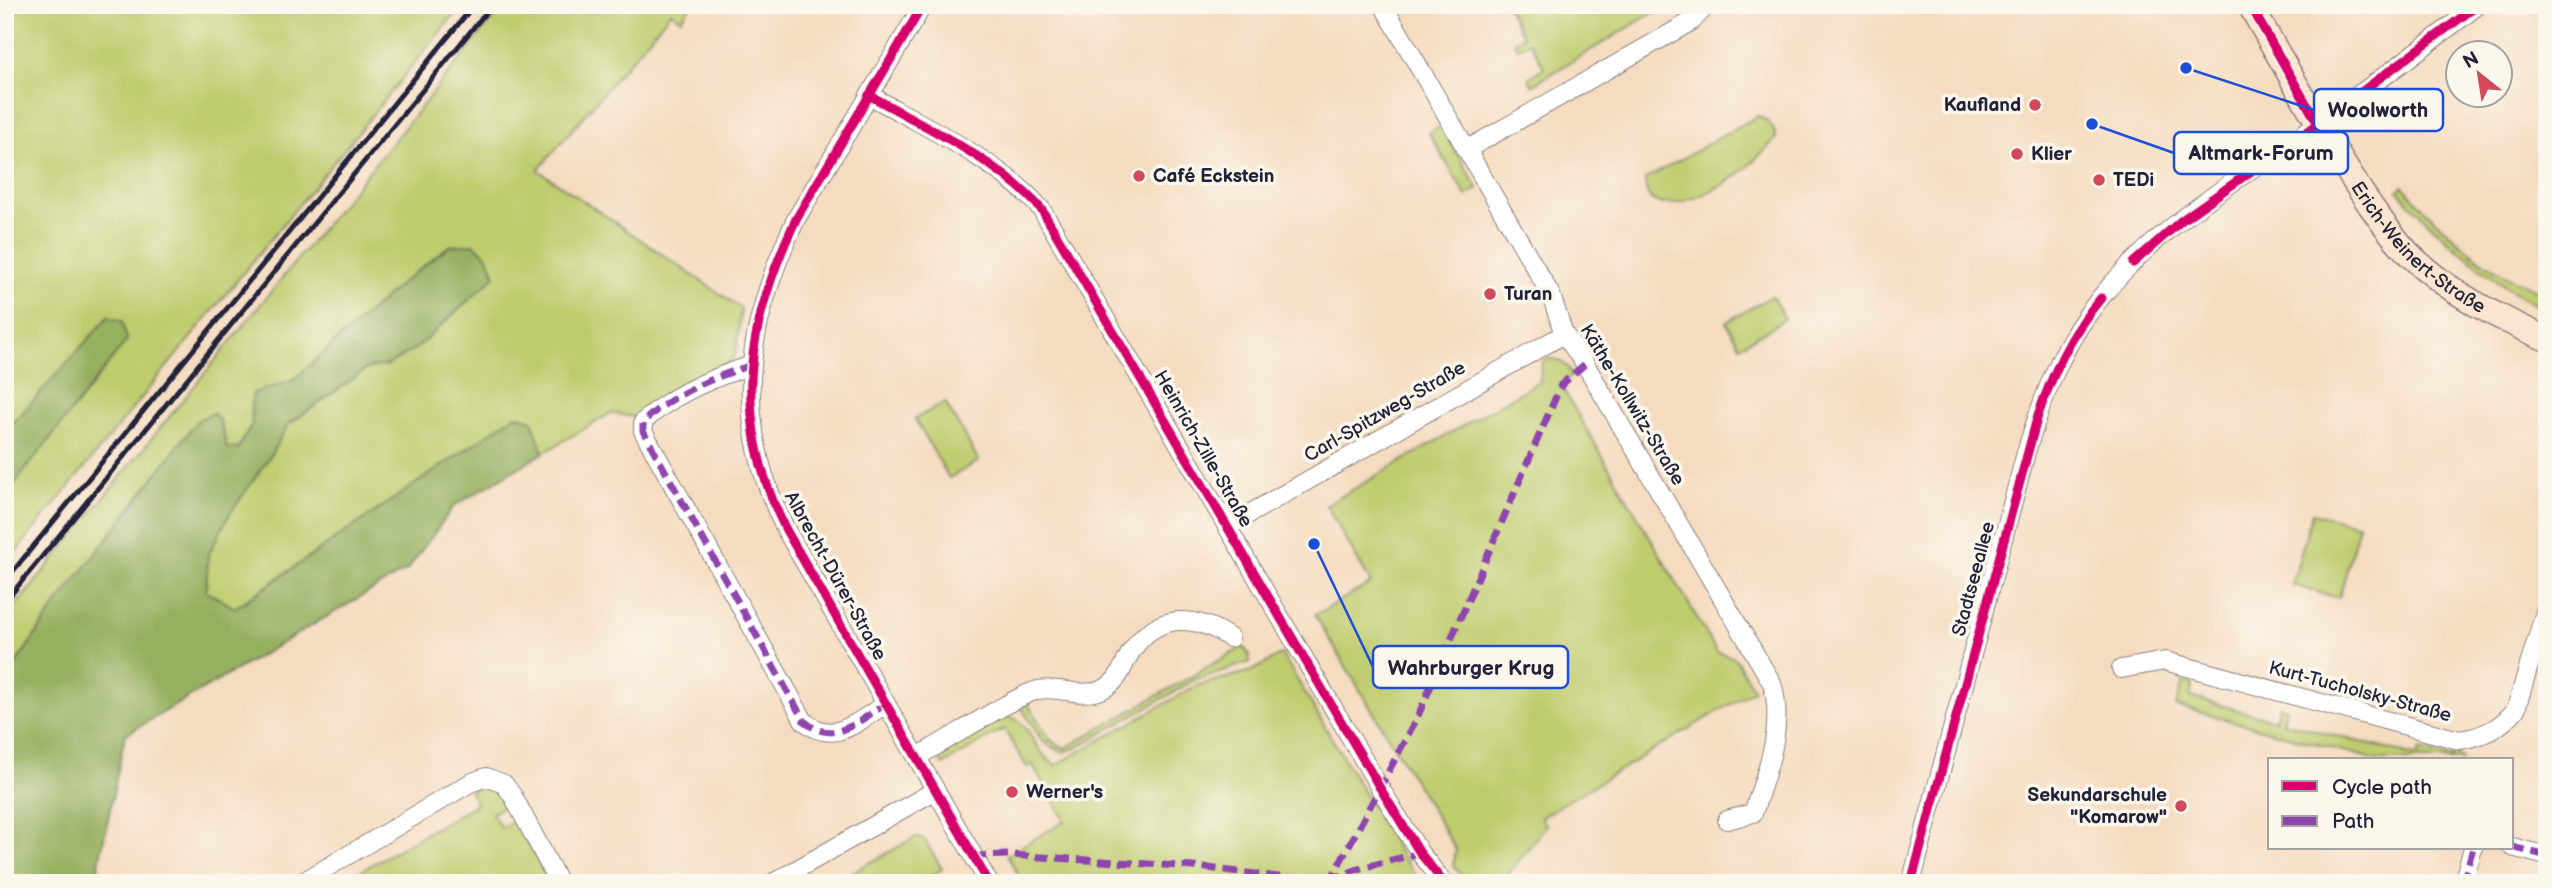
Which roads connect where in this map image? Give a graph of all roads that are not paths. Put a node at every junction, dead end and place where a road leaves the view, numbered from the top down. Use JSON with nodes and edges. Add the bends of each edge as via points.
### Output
{"nodes":[{"id":1,"x":923,"y":5,"type":"edge"},
{"id":2,"x":1383,"y":5,"type":"edge"},
{"id":3,"x":1707,"y":5,"type":"edge"},
{"id":4,"x":2249,"y":5,"type":"edge"},
{"id":5,"x":2478,"y":5,"type":"edge"},
{"id":6,"x":869,"y":95,"type":"junction"},
{"id":7,"x":2318,"y":124,"type":"junction"},
{"id":8,"x":1466,"y":150,"type":"junction"},
{"id":9,"x":1563,"y":334,"type":"junction"},
{"id":10,"x":2547,"y":340,"type":"edge"},
{"id":11,"x":752,"y":365,"type":"junction"},
{"id":12,"x":1228,"y":526,"type":"junction"},
{"id":13,"x":2547,"y":606,"type":"edge"},
{"id":14,"x":1230,"y":638,"type":"dead end"},
{"id":15,"x":2121,"y":669,"type":"dead end"},
{"id":16,"x":886,"y":704,"type":"junction"},
{"id":17,"x":917,"y":757,"type":"junction"},
{"id":18,"x":936,"y":790,"type":"junction"},
{"id":19,"x":1727,"y":820,"type":"dead end"},
{"id":20,"x":2514,"y":848,"type":"edge"},
{"id":21,"x":2472,"y":850,"type":"edge"},
{"id":22,"x":2547,"y":856,"type":"edge"},
{"id":23,"x":301,"y":883,"type":"edge"},
{"id":24,"x":559,"y":883,"type":"edge"},
{"id":25,"x":774,"y":883,"type":"edge"},
{"id":26,"x":989,"y":883,"type":"edge"},
{"id":27,"x":1444,"y":883,"type":"edge"},
{"id":28,"x":1911,"y":883,"type":"edge"},
{"id":29,"x":2463,"y":883,"type":"edge"}],
"edges":[{"from":1,"to":6,"type":"street","name":"Albrecht-Dürer-Straße"},
{"from":2,"to":8,"type":"street","name":"Käthe-Kollwitz-Straße"},
{"from":3,"to":8,"type":"street","via":[[1692,21]]},
{"from":4,"to":7,"type":"street","name":"Erich-Weinert-Straße"},
{"from":5,"to":7,"type":"street","name":"Stadtseeallee"},
{"from":6,"to":11,"type":"street","name":"Albrecht-Dürer-Straße","via":[[780,253],[760,310]]},
{"from":6,"to":12,"type":"street","name":"Heinrich-Zille-Straße","via":[[981,159],[1040,207]]},
{"from":7,"to":10,"type":"street","name":"Erich-Weinert-Straße","via":[[2378,216],[2413,257],[2470,301]]},
{"from":7,"to":28,"type":"street","name":"Stadtseeallee","via":[[2157,241],[2090,311],[2061,359],[2027,449]]},
{"from":8,"to":9,"type":"street","name":"Käthe-Kollwitz-Straße","via":[[1551,295]]},
{"from":9,"to":12,"type":"street","name":"Carl-Spitzweg-Straße"},
{"from":9,"to":19,"type":"street","name":"Käthe-Kollwitz-Straße","via":[[1772,683],[1778,718],[1754,813]]},
{"from":11,"to":16,"type":"street","name":"Albrecht-Dürer-Straße","via":[[755,439],[772,503]]},
{"from":11,"to":16,"type":"street","via":[[710,379],[653,413],[643,422],[647,442],[804,721],[814,730],[837,733]]},
{"from":12,"to":27,"type":"street","name":"Heinrich-Zille-Straße","via":[[1387,799]]},
{"from":13,"to":15,"type":"street","name":"Kurt-Tucholsky-Straße","via":[[2516,709],[2507,720],[2477,737],[2459,740],[2165,661]]},
{"from":14,"to":17,"type":"street","via":[[1202,622],[1166,623],[1139,640],[1109,686],[1087,693],[1051,690],[1026,694]]},
{"from":16,"to":17,"type":"street","name":"Albrecht-Dürer-Straße"},
{"from":17,"to":18,"type":"street","name":"Albrecht-Dürer-Straße"},
{"from":18,"to":25,"type":"street"},
{"from":18,"to":26,"type":"street","name":"Albrecht-Dürer-Straße"},
{"from":20,"to":22,"type":"street"},
{"from":21,"to":29,"type":"street"},
{"from":23,"to":24,"type":"street","via":[[486,777],[504,784],[513,796]]}]}
